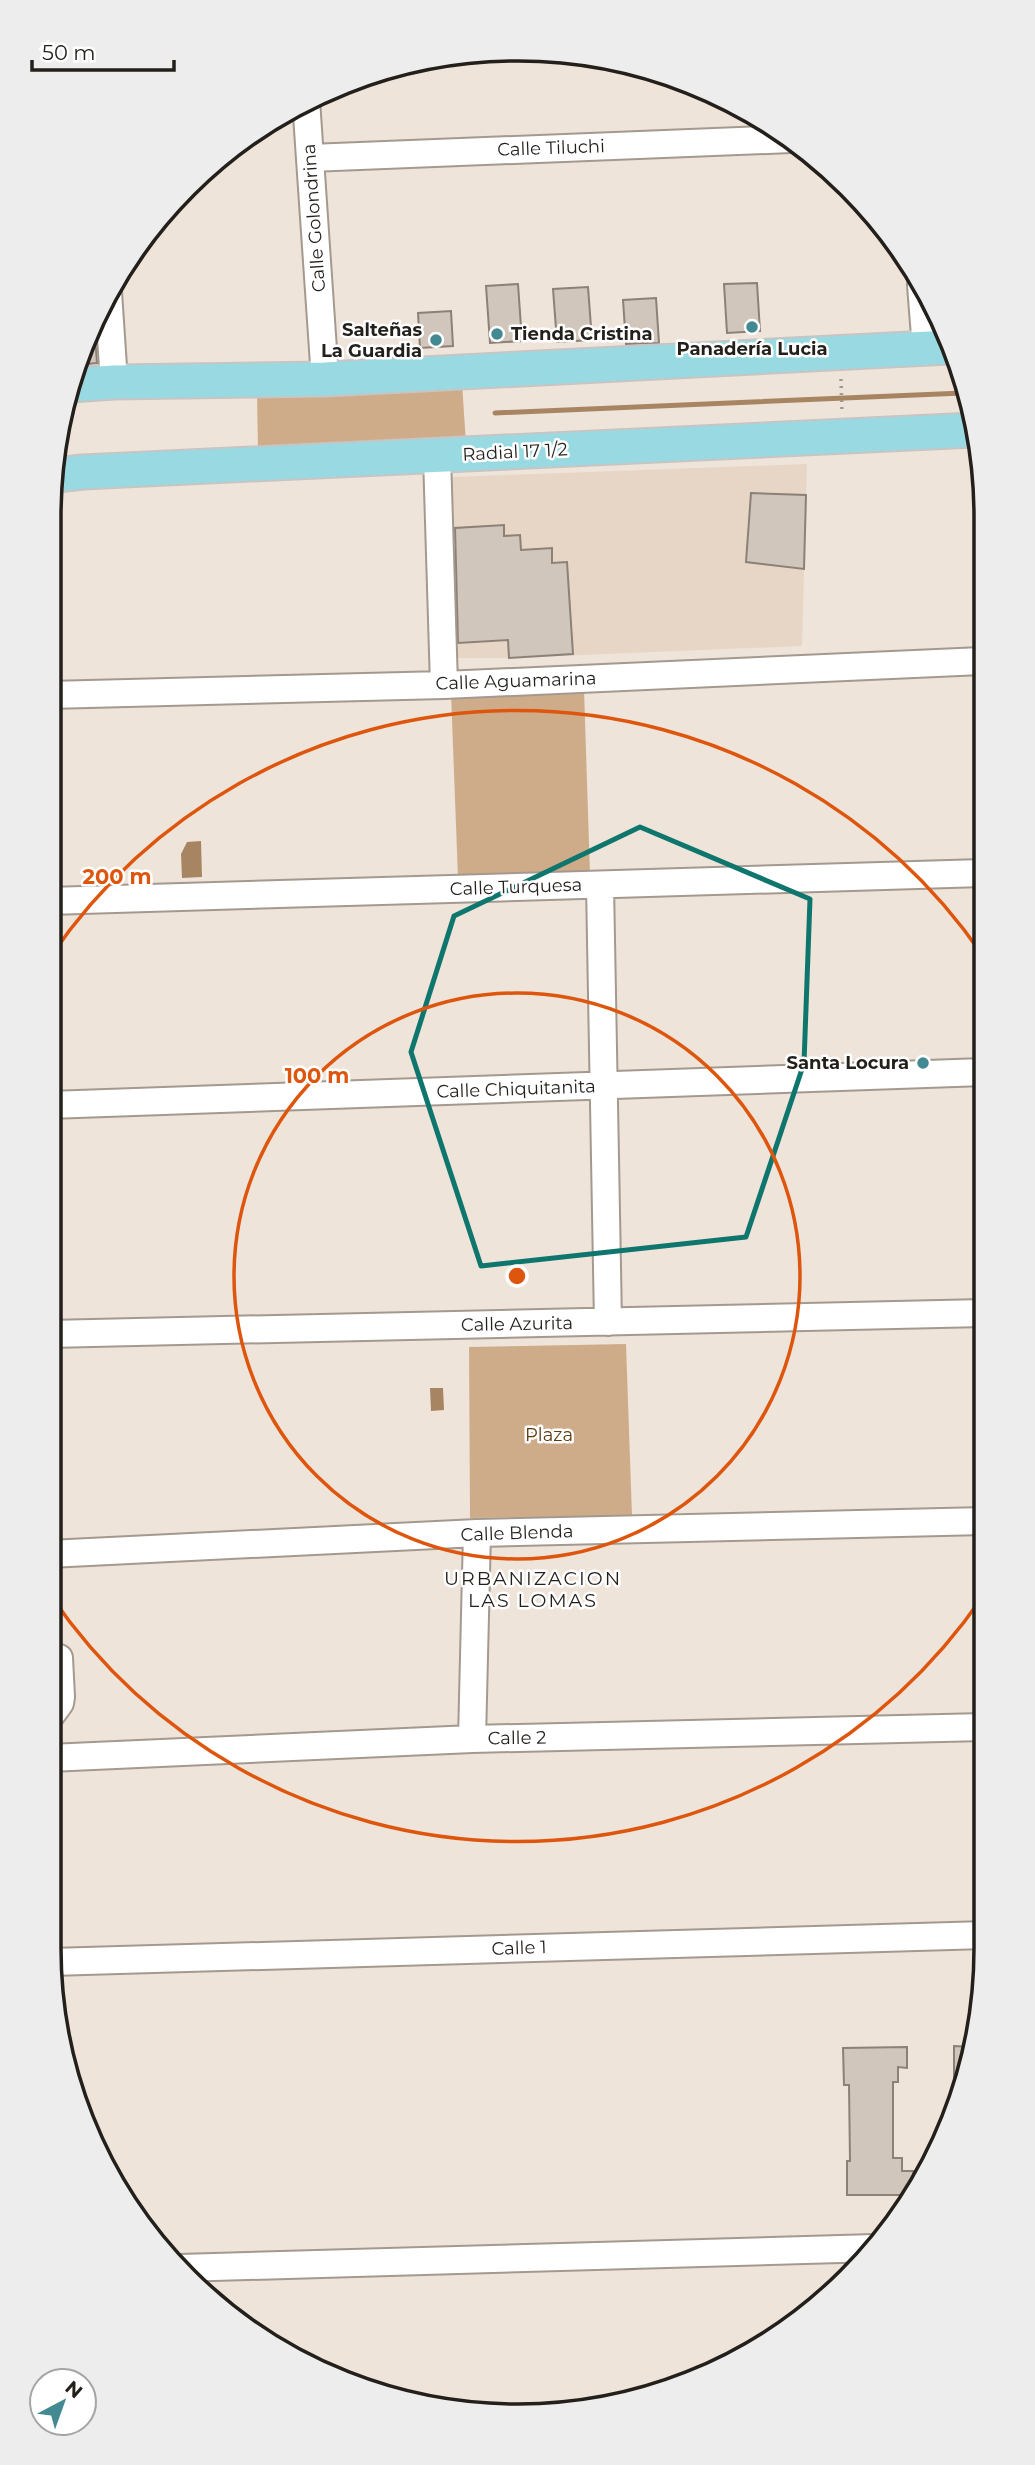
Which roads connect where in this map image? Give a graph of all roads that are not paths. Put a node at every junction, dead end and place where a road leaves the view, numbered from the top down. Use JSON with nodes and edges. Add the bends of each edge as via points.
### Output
{"nodes":[{"id":1,"x":307,"y":113,"type":"edge"},
{"id":2,"x":773,"y":140,"type":"edge"},
{"id":3,"x":310,"y":158,"type":"junction"},
{"id":4,"x":109,"y":313,"type":"edge"},
{"id":5,"x":933,"y":330,"type":"edge"},
{"id":6,"x":938,"y":348,"type":"edge"},
{"id":7,"x":325,"y":379,"type":"junction"},
{"id":8,"x":114,"y":382,"type":"junction"},
{"id":9,"x":81,"y":384,"type":"edge"},
{"id":10,"x":965,"y":430,"type":"edge"},
{"id":11,"x":437,"y":456,"type":"junction"},
{"id":12,"x":63,"y":474,"type":"edge"},
{"id":13,"x":974,"y":662,"type":"edge"},
{"id":14,"x":444,"y":685,"type":"junction"},
{"id":15,"x":61,"y":695,"type":"edge"},
{"id":16,"x":974,"y":873,"type":"edge"},
{"id":17,"x":600,"y":885,"type":"junction"},
{"id":18,"x":61,"y":901,"type":"edge"},
{"id":19,"x":974,"y":1072,"type":"edge"},
{"id":20,"x":605,"y":1086,"type":"junction"},
{"id":21,"x":61,"y":1105,"type":"edge"},
{"id":22,"x":974,"y":1313,"type":"edge"},
{"id":23,"x":608,"y":1322,"type":"junction"},
{"id":24,"x":61,"y":1334,"type":"edge"},
{"id":25,"x":974,"y":1521,"type":"edge"},
{"id":26,"x":477,"y":1534,"type":"junction"},
{"id":27,"x":61,"y":1553,"type":"edge"},
{"id":28,"x":974,"y":1727,"type":"edge"},
{"id":29,"x":472,"y":1739,"type":"junction"},
{"id":30,"x":61,"y":1757,"type":"edge"},
{"id":31,"x":974,"y":1935,"type":"edge"},
{"id":32,"x":61,"y":1962,"type":"edge"},
{"id":33,"x":861,"y":2248,"type":"edge"},
{"id":34,"x":193,"y":2268,"type":"edge"}],
"edges":[{"from":1,"to":3,"type":"street","name":"Calle Golondrina"},
{"from":2,"to":3,"type":"street","name":"Calle Tiluchi"},
{"from":3,"to":7,"type":"street","name":"Calle Golondrina"},
{"from":4,"to":8,"type":"street"},
{"from":5,"to":6,"type":"street"},
{"from":6,"to":7,"type":"main road"},
{"from":7,"to":8,"type":"main road"},
{"from":8,"to":9,"type":"main road"},
{"from":10,"to":11,"type":"main road","name":"Radial 17 1/2"},
{"from":11,"to":12,"type":"main road","name":"Radial 17 1/2"},
{"from":11,"to":14,"type":"street"},
{"from":13,"to":14,"type":"street","name":"Calle Aguamarina"},
{"from":14,"to":15,"type":"street","name":"Calle Aguamarina"},
{"from":16,"to":17,"type":"street","name":"Calle Turquesa"},
{"from":17,"to":18,"type":"street","name":"Calle Turquesa"},
{"from":17,"to":20,"type":"street"},
{"from":19,"to":20,"type":"street","name":"Calle Chiquitanita"},
{"from":20,"to":21,"type":"street","name":"Calle Chiquitanita"},
{"from":20,"to":23,"type":"street"},
{"from":22,"to":23,"type":"street","name":"Calle Azurita"},
{"from":23,"to":24,"type":"street","name":"Calle Azurita"},
{"from":25,"to":26,"type":"street","name":"Calle Blenda"},
{"from":26,"to":27,"type":"street","name":"Calle Blenda"},
{"from":26,"to":29,"type":"street"},
{"from":28,"to":29,"type":"street","name":"Calle 2"},
{"from":29,"to":30,"type":"street","name":"Calle 2"},
{"from":31,"to":32,"type":"street","name":"Calle 1"},
{"from":33,"to":34,"type":"street"}]}
